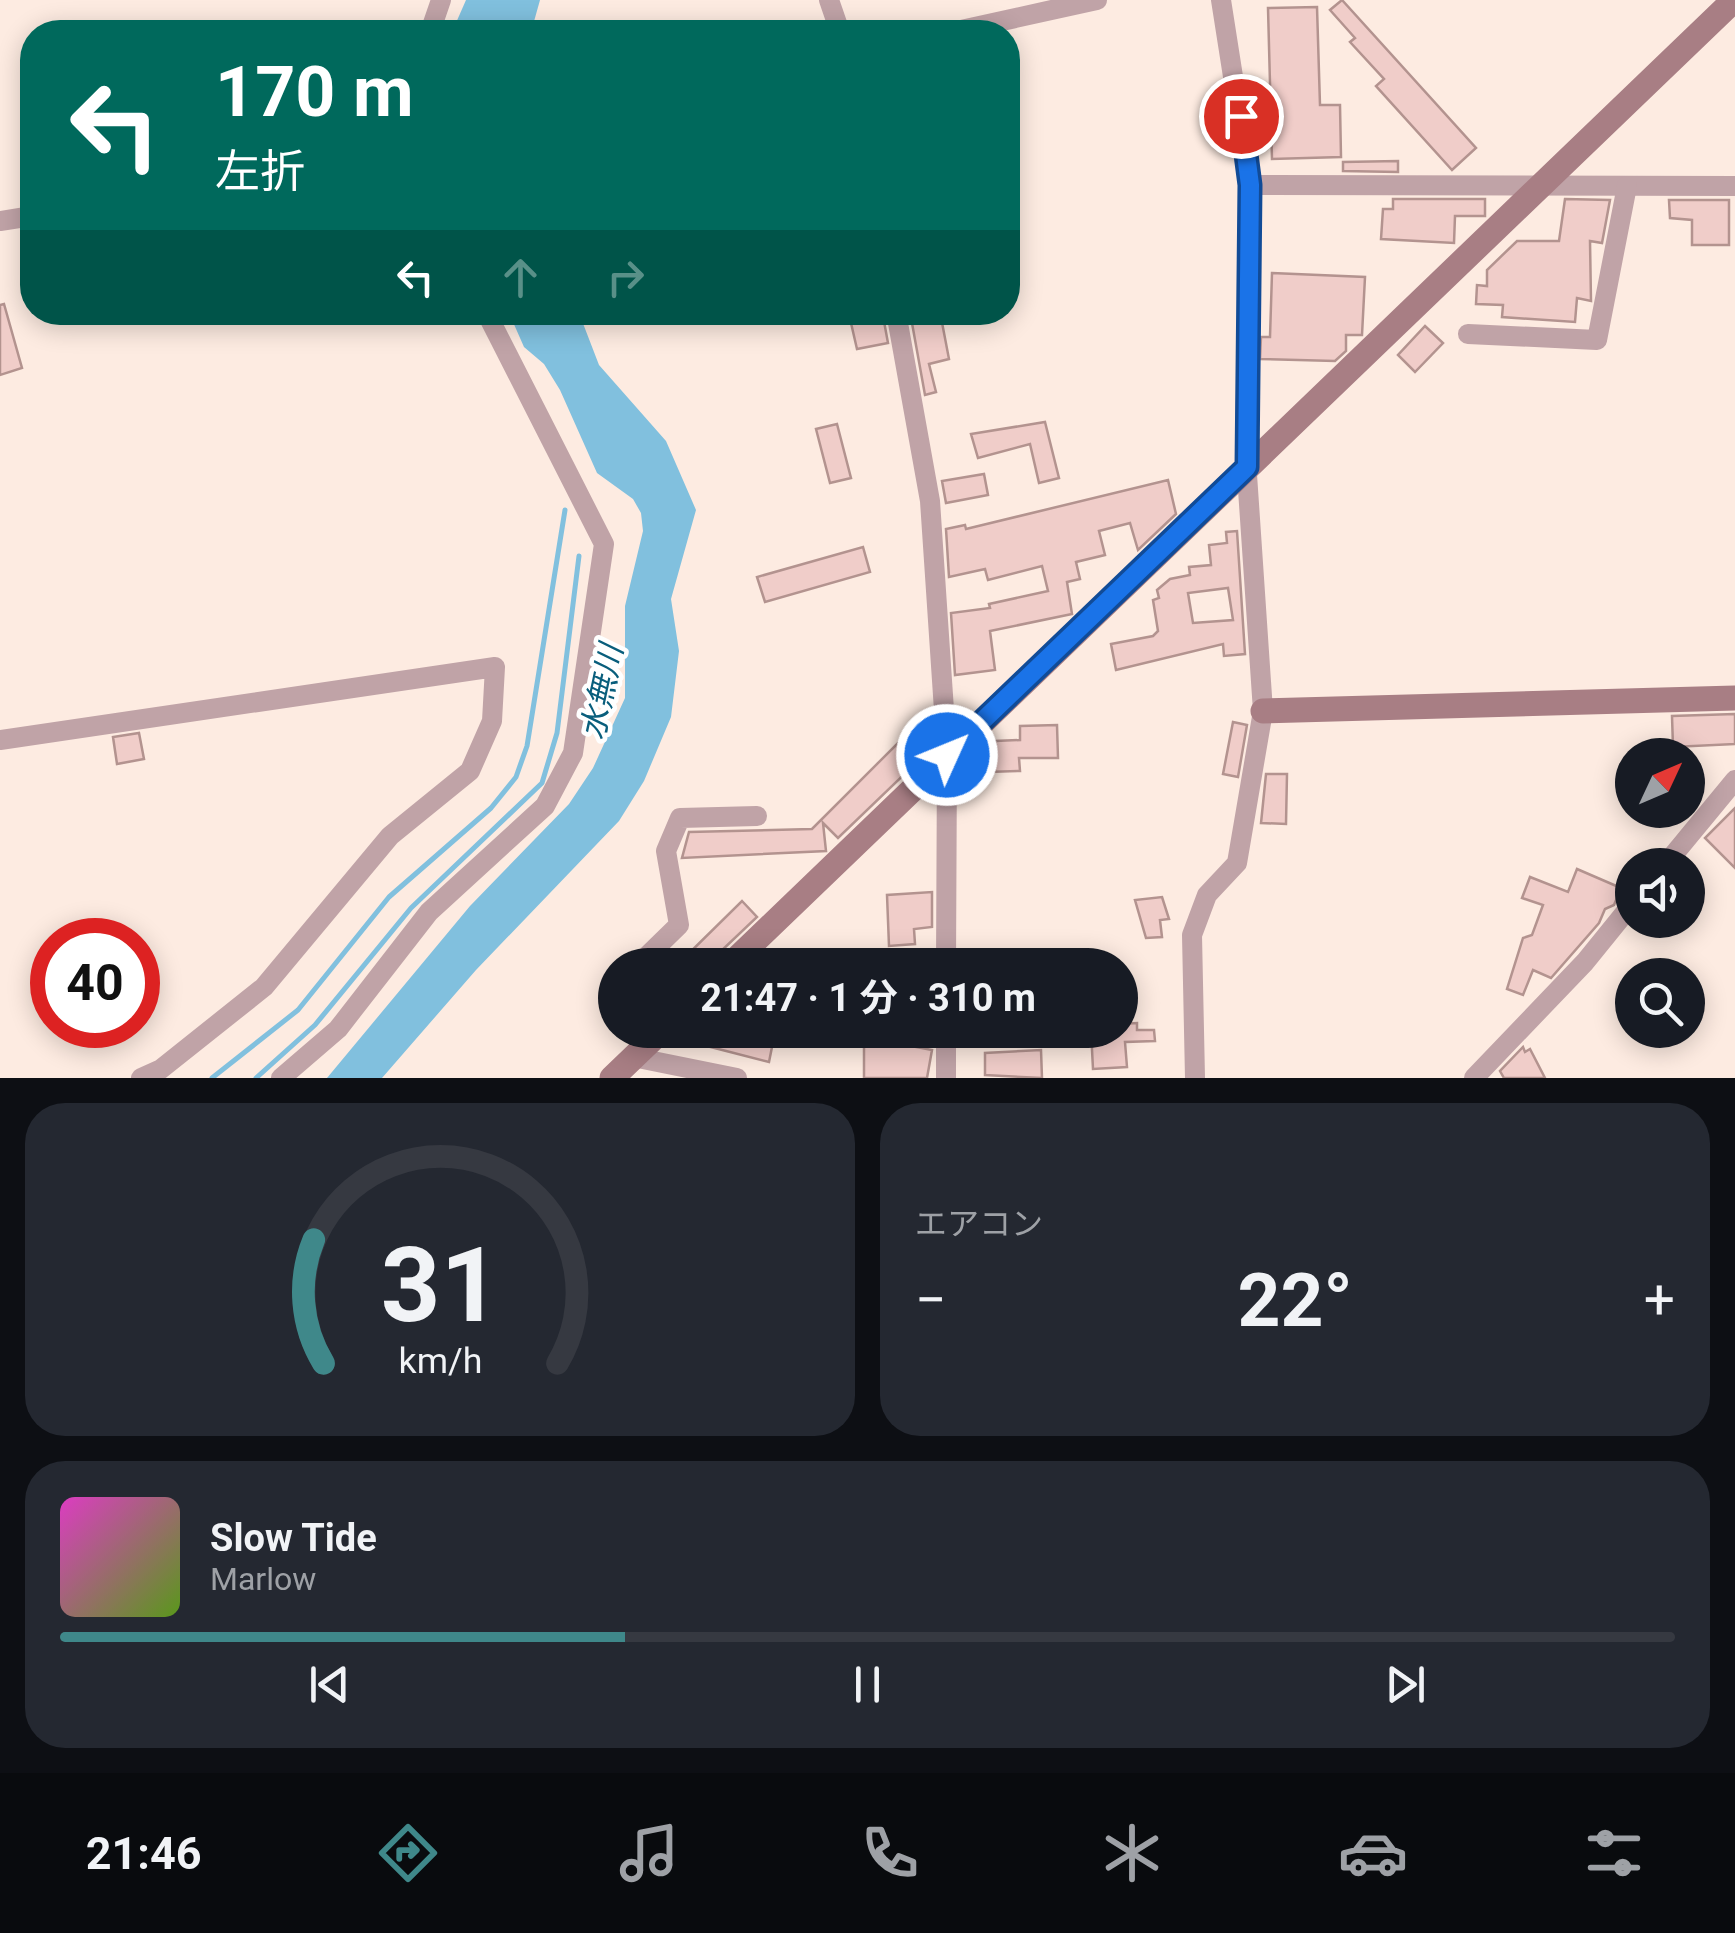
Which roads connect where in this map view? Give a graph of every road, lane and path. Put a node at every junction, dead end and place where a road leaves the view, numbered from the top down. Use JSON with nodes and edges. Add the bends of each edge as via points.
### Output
{"nodes":[{"id":1,"x":1097,"y":0,"type":"edge"},
{"id":2,"x":1222,"y":0,"type":"edge"},
{"id":3,"x":1734,"y":0,"type":"edge"},
{"id":4,"x":1006,"y":20,"type":"edge"},
{"id":5,"x":1250,"y":185,"type":"junction"},
{"id":6,"x":1627,"y":186,"type":"junction"},
{"id":7,"x":1735,"y":186,"type":"edge"},
{"id":8,"x":1544,"y":187,"type":"junction"},
{"id":9,"x":493,"y":325,"type":"edge"},
{"id":10,"x":898,"y":325,"type":"edge"},
{"id":11,"x":1468,"y":334,"type":"dead end"},
{"id":12,"x":1247,"y":467,"type":"junction"},
{"id":13,"x":1735,"y":698,"type":"edge"},
{"id":14,"x":1263,"y":712,"type":"junction"},
{"id":15,"x":0,"y":740,"type":"edge"},
{"id":16,"x":947,"y":755,"type":"junction"},
{"id":17,"x":1735,"y":780,"type":"edge"},
{"id":18,"x":757,"y":816,"type":"dead end"},
{"id":19,"x":1679,"y":848,"type":"edge"},
{"id":20,"x":1615,"y":925,"type":"edge"},
{"id":21,"x":655,"y":948,"type":"edge"},
{"id":22,"x":748,"y":948,"type":"edge"},
{"id":23,"x":946,"y":948,"type":"edge"},
{"id":24,"x":640,"y":1048,"type":"edge"},
{"id":25,"x":669,"y":1048,"type":"edge"},
{"id":26,"x":946,"y":1048,"type":"edge"},
{"id":27,"x":141,"y":1078,"type":"edge"},
{"id":28,"x":281,"y":1078,"type":"edge"},
{"id":29,"x":612,"y":1078,"type":"edge"},
{"id":30,"x":737,"y":1078,"type":"edge"},
{"id":31,"x":946,"y":1078,"type":"edge"},
{"id":32,"x":1196,"y":1078,"type":"edge"},
{"id":33,"x":1474,"y":1078,"type":"edge"}],
"edges":[{"from":1,"to":4,"type":"street"},
{"from":2,"to":5,"type":"street"},
{"from":3,"to":8,"type":"street"},
{"from":5,"to":8,"type":"street"},
{"from":5,"to":12,"type":"street"},
{"from":6,"to":7,"type":"street"},
{"from":6,"to":8,"type":"street"},
{"from":6,"to":11,"type":"street","via":[[1597,340]]},
{"from":8,"to":12,"type":"street"},
{"from":9,"to":28,"type":"street","via":[[604,544],[572,753],[545,806],[429,912],[338,1028]]},
{"from":10,"to":16,"type":"street","via":[[930,501]]},
{"from":12,"to":14,"type":"street"},
{"from":12,"to":16,"type":"street"},
{"from":13,"to":14,"type":"street"},
{"from":14,"to":32,"type":"street","via":[[1238,863],[1207,895],[1192,935]]},
{"from":15,"to":27,"type":"street","via":[[495,666],[492,721],[470,771],[390,836],[264,987]]},
{"from":16,"to":22,"type":"street"},
{"from":16,"to":23,"type":"street"},
{"from":17,"to":19,"type":"street"},
{"from":18,"to":21,"type":"street","via":[[680,818],[666,851],[679,925]]},
{"from":20,"to":33,"type":"street"},
{"from":24,"to":29,"type":"street"},
{"from":25,"to":30,"type":"street"},
{"from":26,"to":31,"type":"street"}]}
